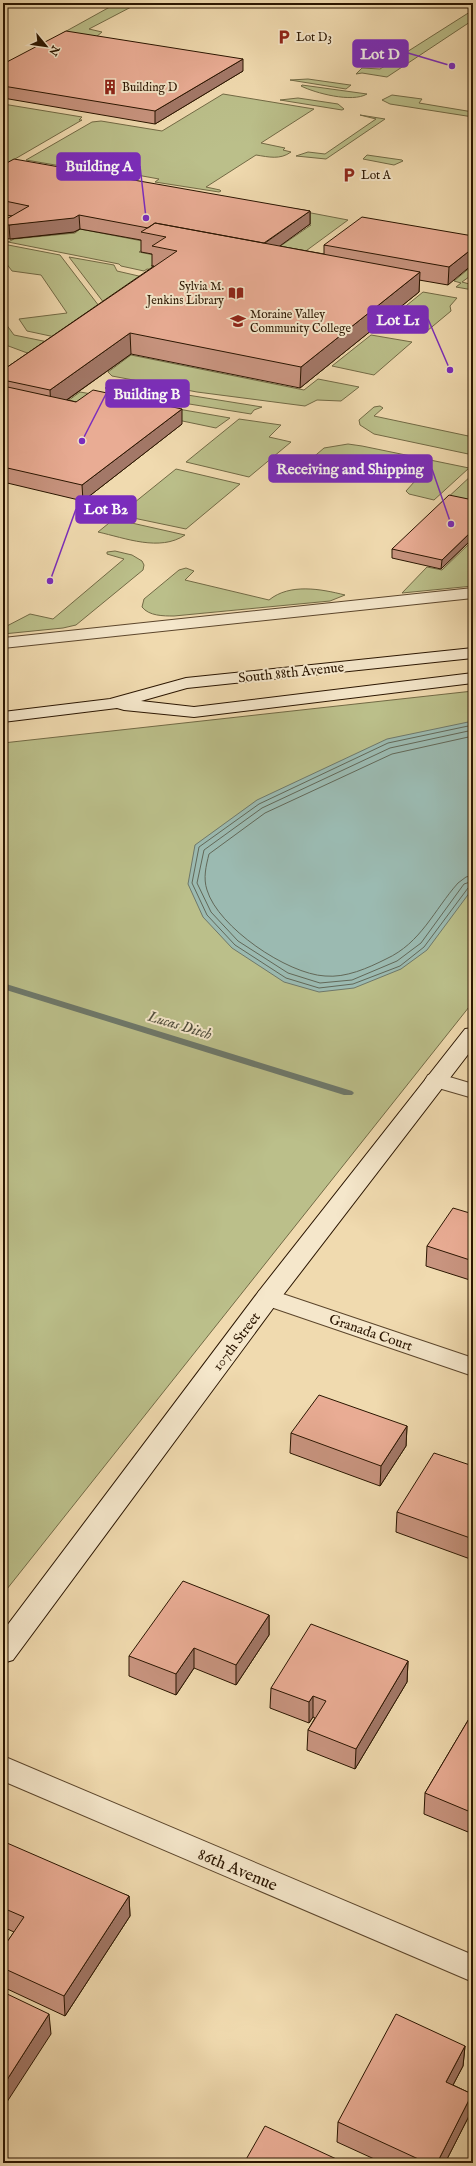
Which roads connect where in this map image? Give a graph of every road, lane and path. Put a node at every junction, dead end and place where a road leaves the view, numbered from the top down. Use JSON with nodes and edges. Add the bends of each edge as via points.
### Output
{"nodes":[{"id":1,"x":473,"y":593,"type":"edge"},
{"id":2,"x":3,"y":643,"type":"edge"},
{"id":3,"x":473,"y":653,"type":"edge"},
{"id":4,"x":473,"y":678,"type":"edge"},
{"id":5,"x":110,"y":704,"type":"junction"},
{"id":6,"x":3,"y":717,"type":"edge"},
{"id":7,"x":473,"y":1034,"type":"edge"},
{"id":8,"x":436,"y":1080,"type":"junction"},
{"id":9,"x":473,"y":1091,"type":"edge"},
{"id":10,"x":268,"y":1297,"type":"junction"},
{"id":11,"x":473,"y":1367,"type":"edge"},
{"id":12,"x":3,"y":1652,"type":"edge"},
{"id":13,"x":3,"y":1768,"type":"edge"},
{"id":14,"x":473,"y":1969,"type":"edge"}],
"edges":[{"from":1,"to":2,"type":"street"},
{"from":3,"to":5,"type":"street","name":"South 88th Avenue","via":[[186,683]]},
{"from":4,"to":5,"type":"street","name":"South 88th Avenue","via":[[194,712]]},
{"from":5,"to":6,"type":"street","name":"South 88th Avenue"},
{"from":7,"to":8,"type":"street","name":"107th Street"},
{"from":8,"to":9,"type":"street"},
{"from":8,"to":10,"type":"street","name":"107th Street"},
{"from":10,"to":11,"type":"street","name":"Granada Court"},
{"from":10,"to":12,"type":"street","name":"107th Street"},
{"from":13,"to":14,"type":"street","name":"86th Avenue"}]}
